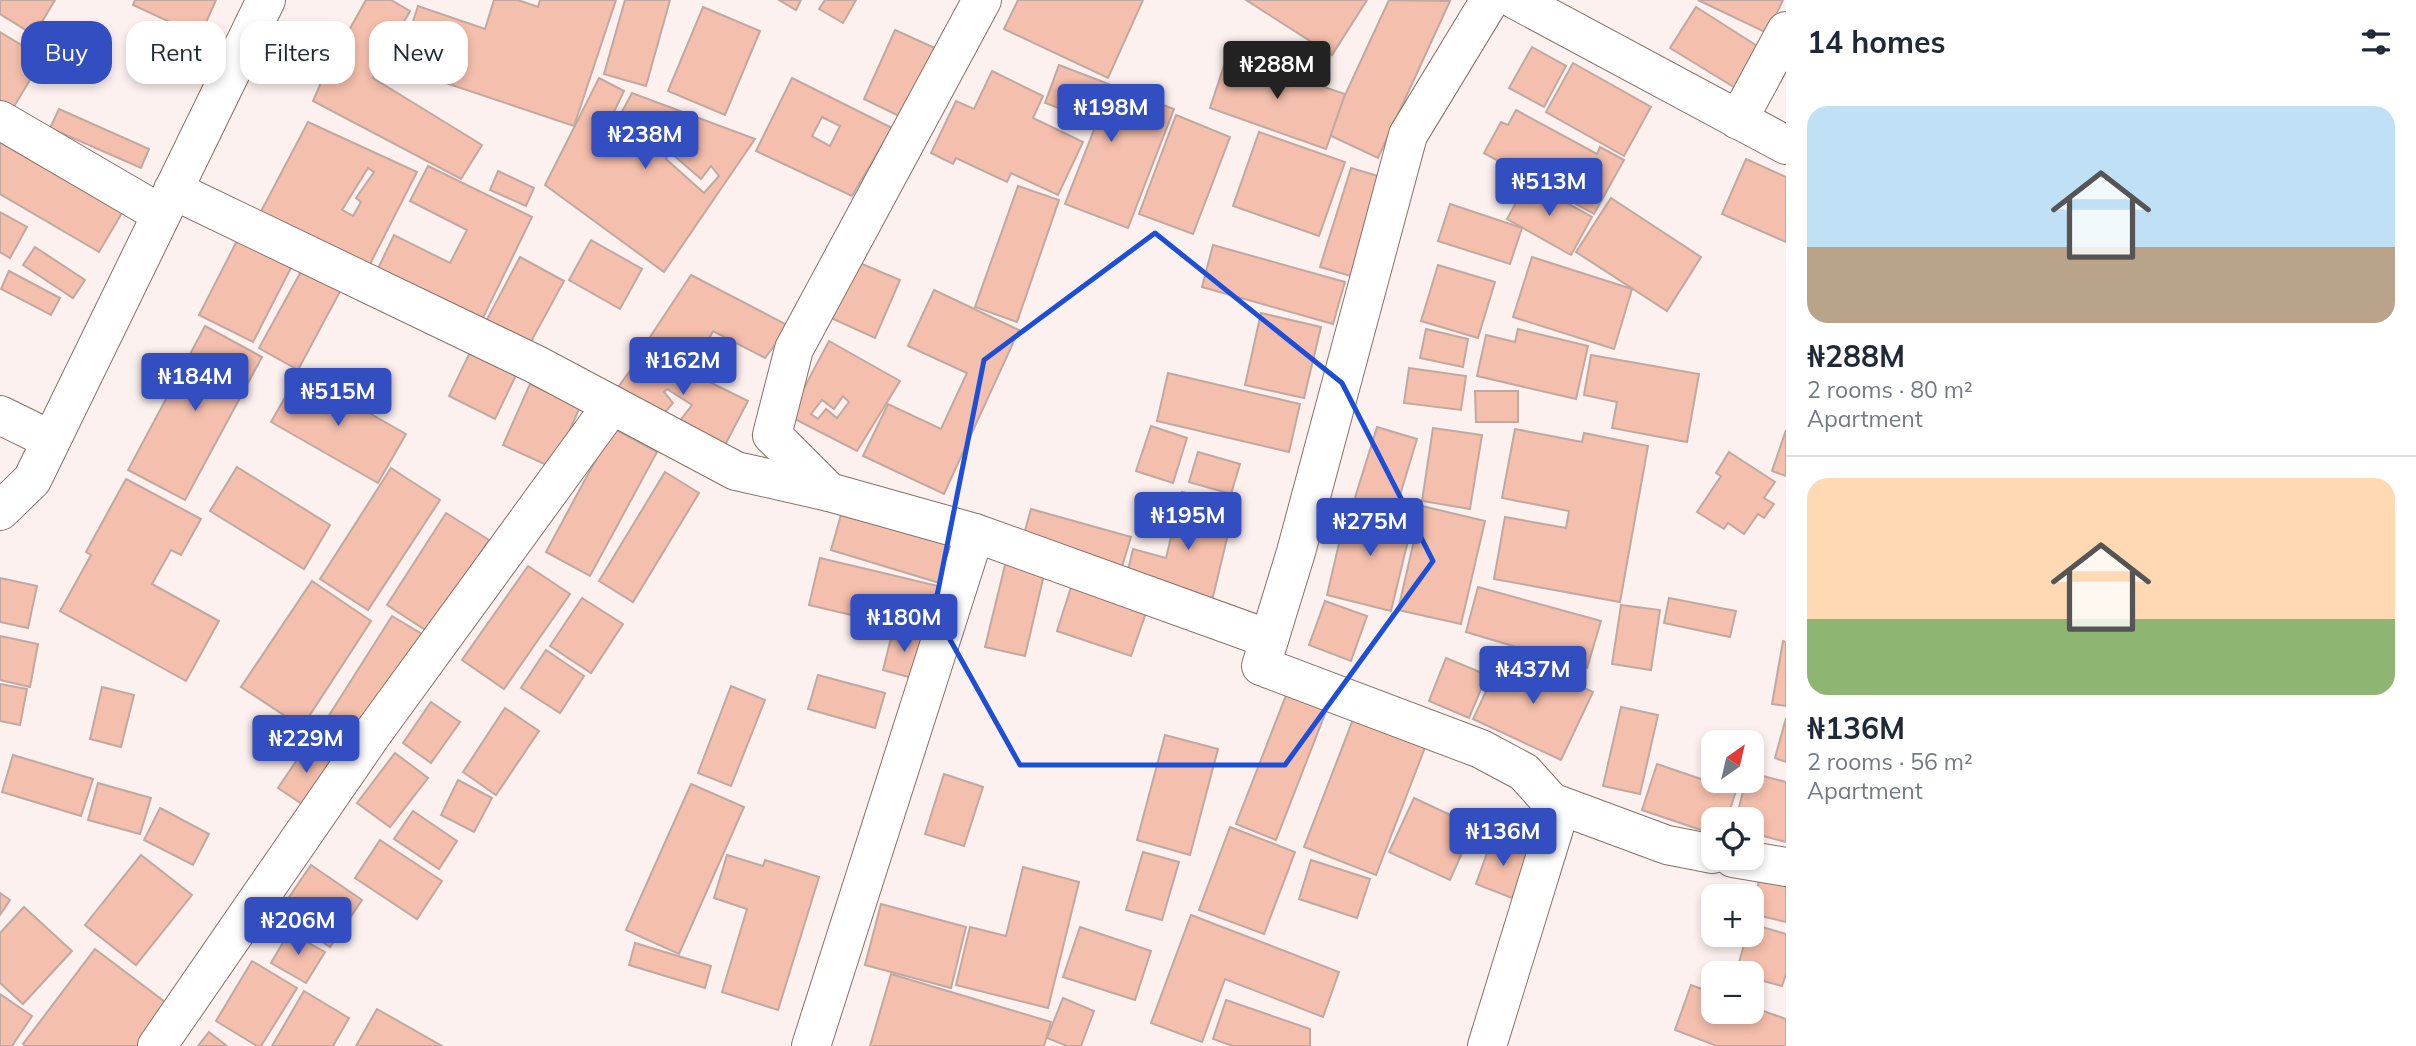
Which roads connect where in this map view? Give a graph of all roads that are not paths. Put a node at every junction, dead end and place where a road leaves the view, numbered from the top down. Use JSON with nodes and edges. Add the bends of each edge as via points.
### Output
{"nodes":[{"id":1,"x":266,"y":0,"type":"edge"},
{"id":2,"x":982,"y":0,"type":"edge"},
{"id":3,"x":1490,"y":0,"type":"edge"},
{"id":4,"x":1516,"y":0,"type":"edge"},
{"id":5,"x":1786,"y":31,"type":"edge"},
{"id":6,"x":0,"y":120,"type":"edge"},
{"id":7,"x":1738,"y":120,"type":"junction"},
{"id":8,"x":1786,"y":145,"type":"edge"},
{"id":9,"x":167,"y":202,"type":"junction"},
{"id":10,"x":612,"y":405,"type":"junction"},
{"id":11,"x":0,"y":415,"type":"edge"},
{"id":12,"x":51,"y":440,"type":"junction"},
{"id":13,"x":829,"y":492,"type":"junction"},
{"id":14,"x":0,"y":510,"type":"edge"},
{"id":15,"x":975,"y":533,"type":"junction"},
{"id":16,"x":1269,"y":639,"type":"junction"},
{"id":17,"x":1551,"y":802,"type":"junction"},
{"id":18,"x":1701,"y":852,"type":"edge"},
{"id":19,"x":1764,"y":863,"type":"edge"},
{"id":20,"x":1786,"y":867,"type":"edge"},
{"id":21,"x":156,"y":1046,"type":"edge"},
{"id":22,"x":811,"y":1046,"type":"edge"},
{"id":23,"x":1487,"y":1046,"type":"edge"}],
"edges":[{"from":1,"to":9,"type":"street"},
{"from":2,"to":13,"type":"street","via":[[794,349],[772,435]]},
{"from":3,"to":16,"type":"street","via":[[1408,135]]},
{"from":4,"to":7,"type":"street"},
{"from":5,"to":7,"type":"street"},
{"from":6,"to":9,"type":"street"},
{"from":7,"to":8,"type":"street"},
{"from":9,"to":10,"type":"street","via":[[535,363]]},
{"from":9,"to":12,"type":"street"},
{"from":10,"to":13,"type":"street","via":[[736,471]]},
{"from":10,"to":21,"type":"street","via":[[373,733]]},
{"from":11,"to":12,"type":"street"},
{"from":12,"to":14,"type":"street","via":[[32,480]]},
{"from":13,"to":15,"type":"street"},
{"from":15,"to":16,"type":"street"},
{"from":15,"to":22,"type":"street"},
{"from":16,"to":17,"type":"street","via":[[1261,666],[1481,749],[1524,772]]},
{"from":17,"to":18,"type":"street","via":[[1667,845]]},
{"from":17,"to":23,"type":"street","via":[[1556,822]]},
{"from":19,"to":20,"type":"street"}]}
